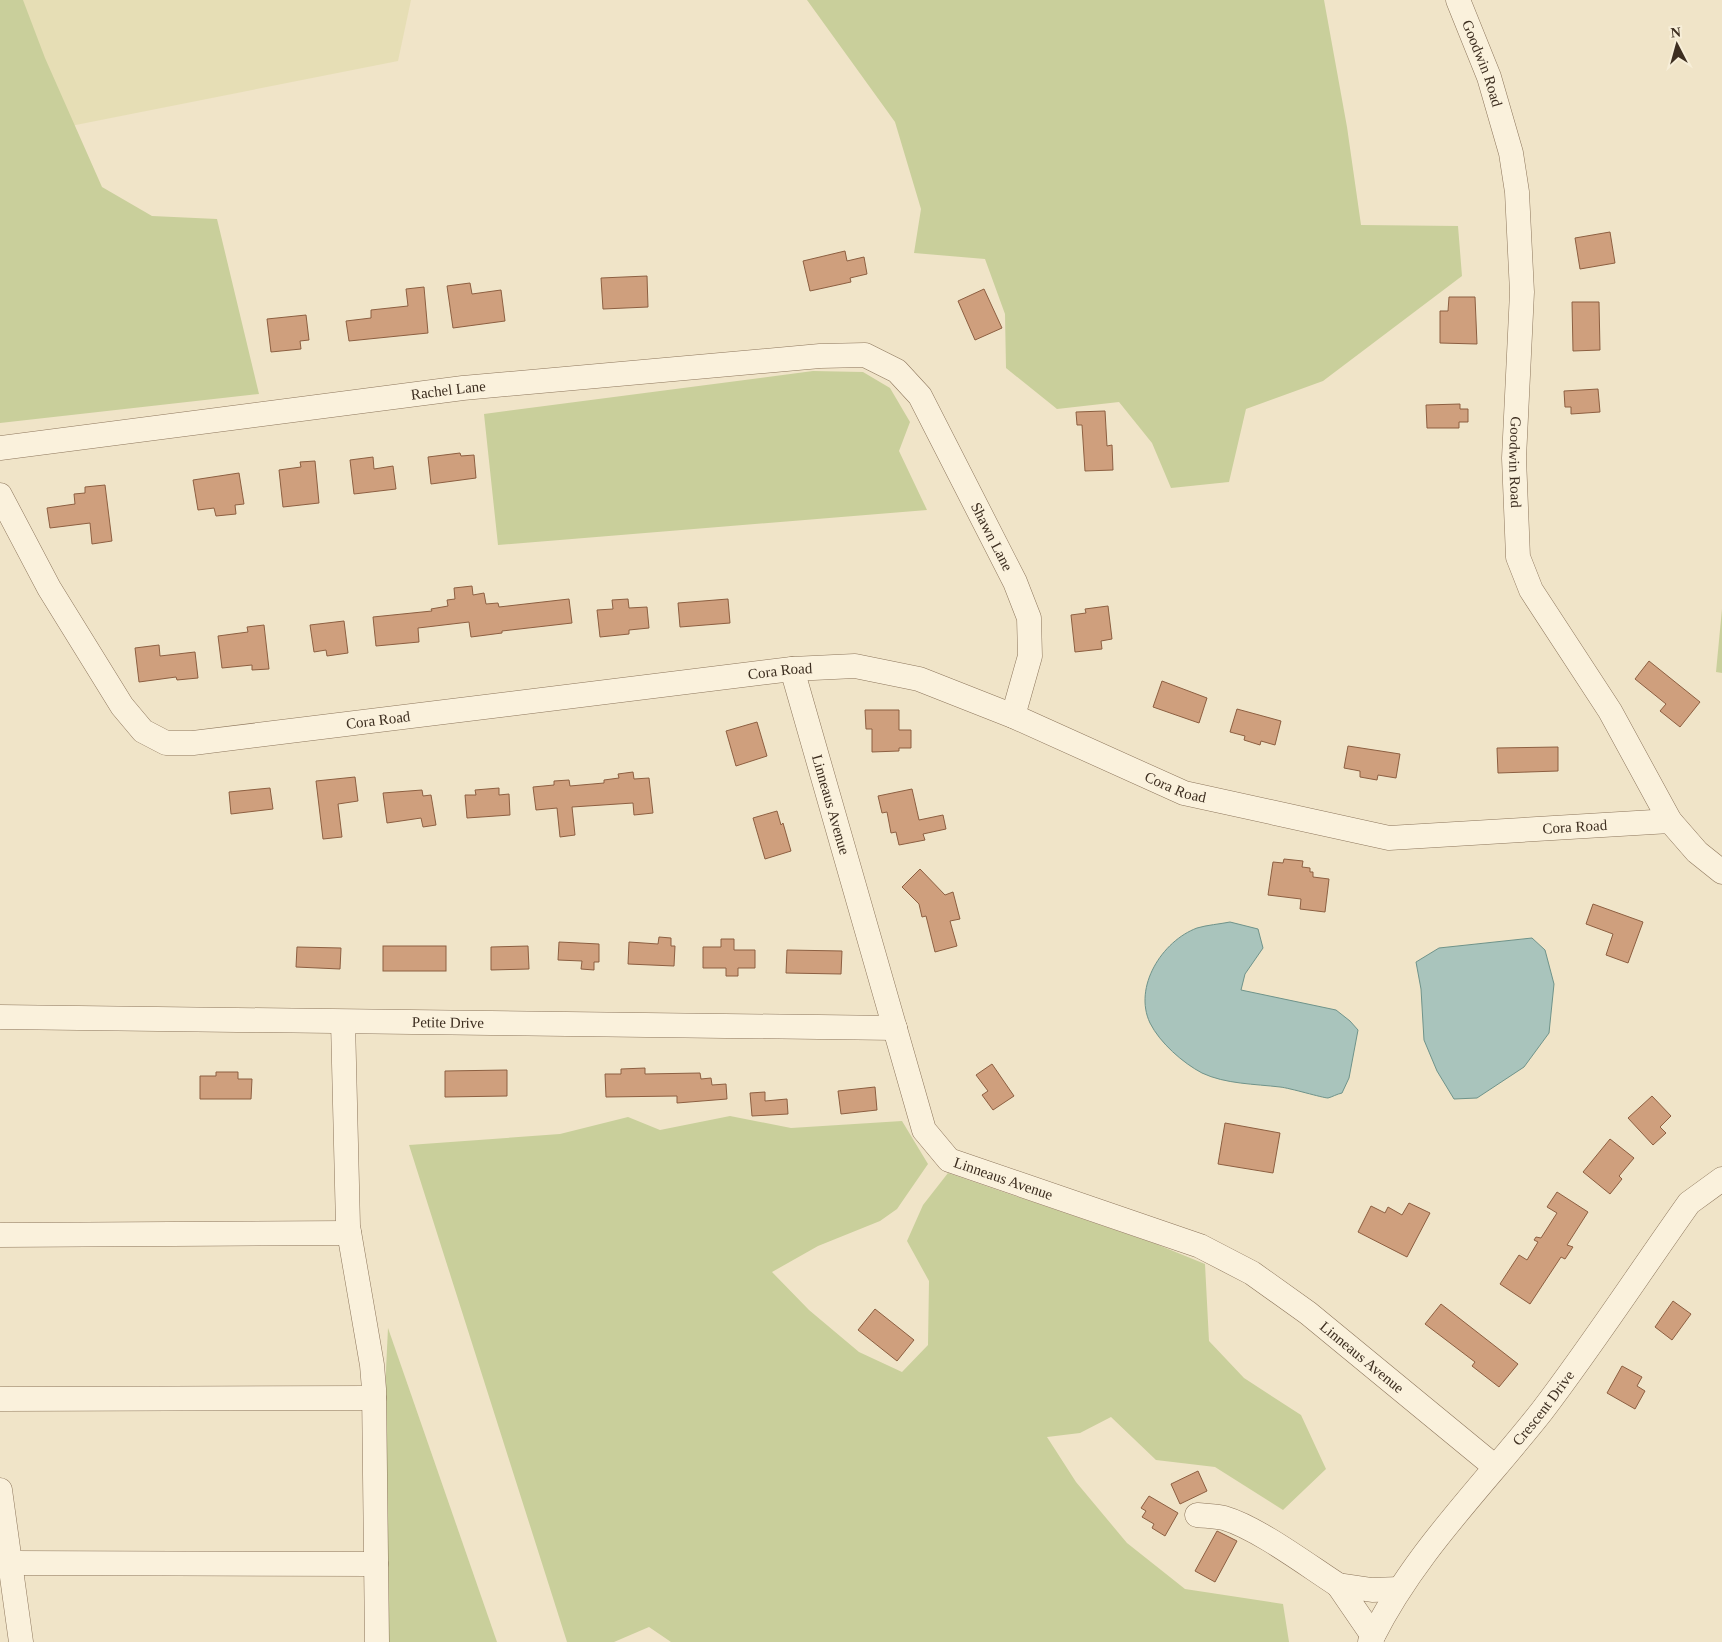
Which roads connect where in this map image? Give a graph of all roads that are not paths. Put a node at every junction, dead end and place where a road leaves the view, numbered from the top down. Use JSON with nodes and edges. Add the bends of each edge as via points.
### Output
{"nodes":[{"id":1,"x":1458,"y":0,"type":"edge"},
{"id":2,"x":897,"y":371,"type":"joint"},
{"id":3,"x":0,"y":448,"type":"edge"},
{"id":4,"x":0,"y":495,"type":"edge"},
{"id":5,"x":792,"y":669,"type":"junction"},
{"id":6,"x":1013,"y":716,"type":"junction"},
{"id":7,"x":1670,"y":821,"type":"junction"},
{"id":8,"x":1722,"y":872,"type":"edge"},
{"id":9,"x":0,"y":1017,"type":"edge"},
{"id":10,"x":343,"y":1022,"type":"junction"},
{"id":11,"x":895,"y":1028,"type":"junction"},
{"id":12,"x":1722,"y":1179,"type":"edge"},
{"id":13,"x":349,"y":1233,"type":"junction"},
{"id":14,"x":0,"y":1235,"type":"edge"},
{"id":15,"x":374,"y":1398,"type":"junction"},
{"id":16,"x":0,"y":1399,"type":"edge"},
{"id":17,"x":1494,"y":1466,"type":"junction"},
{"id":18,"x":0,"y":1490,"type":"edge"},
{"id":19,"x":1197,"y":1515,"type":"dead end"},
{"id":20,"x":10,"y":1563,"type":"junction"},
{"id":21,"x":376,"y":1564,"type":"junction"},
{"id":22,"x":1338,"y":1585,"type":"junction"},
{"id":23,"x":1399,"y":1589,"type":"junction"},
{"id":24,"x":1372,"y":1639,"type":"edge"},
{"id":25,"x":21,"y":1642,"type":"edge"},
{"id":26,"x":377,"y":1642,"type":"edge"}],
"edges":[{"from":1,"to":7,"type":"street","name":"Goodwin Road","via":[[1489,77],[1511,153],[1517,192],[1522,292],[1514,458],[1518,556],[1531,590],[1610,711]]},
{"from":2,"to":3,"type":"street","name":"Rachel Lane","via":[[864,355],[820,356],[463,388]]},
{"from":2,"to":6,"type":"street","name":"Shawn Lane","via":[[920,396],[1015,582],[1030,618],[1030,656]]},
{"from":4,"to":5,"type":"street","name":"Cora Road","via":[[48,588],[122,706],[143,731],[166,743],[193,744]]},
{"from":5,"to":6,"type":"street","name":"Cora Road","via":[[855,666],[919,679]]},
{"from":5,"to":11,"type":"street","name":"Linneaus Avenue"},
{"from":6,"to":7,"type":"street","name":"Cora Road","via":[[1184,793],[1389,838]]},
{"from":7,"to":8,"type":"street","name":"Goodwin Road","via":[[1697,852]]},
{"from":9,"to":10,"type":"street","name":"Petite Drive"},
{"from":10,"to":11,"type":"street","name":"Petite Drive"},
{"from":10,"to":13,"type":"street"},
{"from":11,"to":17,"type":"street","name":"Linneaus Avenue","via":[[924,1130],[949,1160],[1200,1246],[1252,1273],[1308,1313]]},
{"from":12,"to":17,"type":"street","name":"Crescent Drive","via":[[1689,1203],[1542,1411]]},
{"from":13,"to":14,"type":"street"},
{"from":13,"to":15,"type":"street","via":[[372,1365]]},
{"from":15,"to":16,"type":"street"},
{"from":15,"to":21,"type":"street"},
{"from":17,"to":23,"type":"street","name":"Crescent Drive"},
{"from":18,"to":20,"type":"street"},
{"from":19,"to":22,"type":"street","via":[[1218,1516],[1237,1524],[1270,1541]]},
{"from":20,"to":21,"type":"street"},
{"from":20,"to":25,"type":"street"},
{"from":21,"to":26,"type":"street"},
{"from":22,"to":23,"type":"street","via":[[1372,1590]]},
{"from":22,"to":24,"type":"street"},
{"from":23,"to":24,"type":"street","name":"Crescent Drive"}]}
